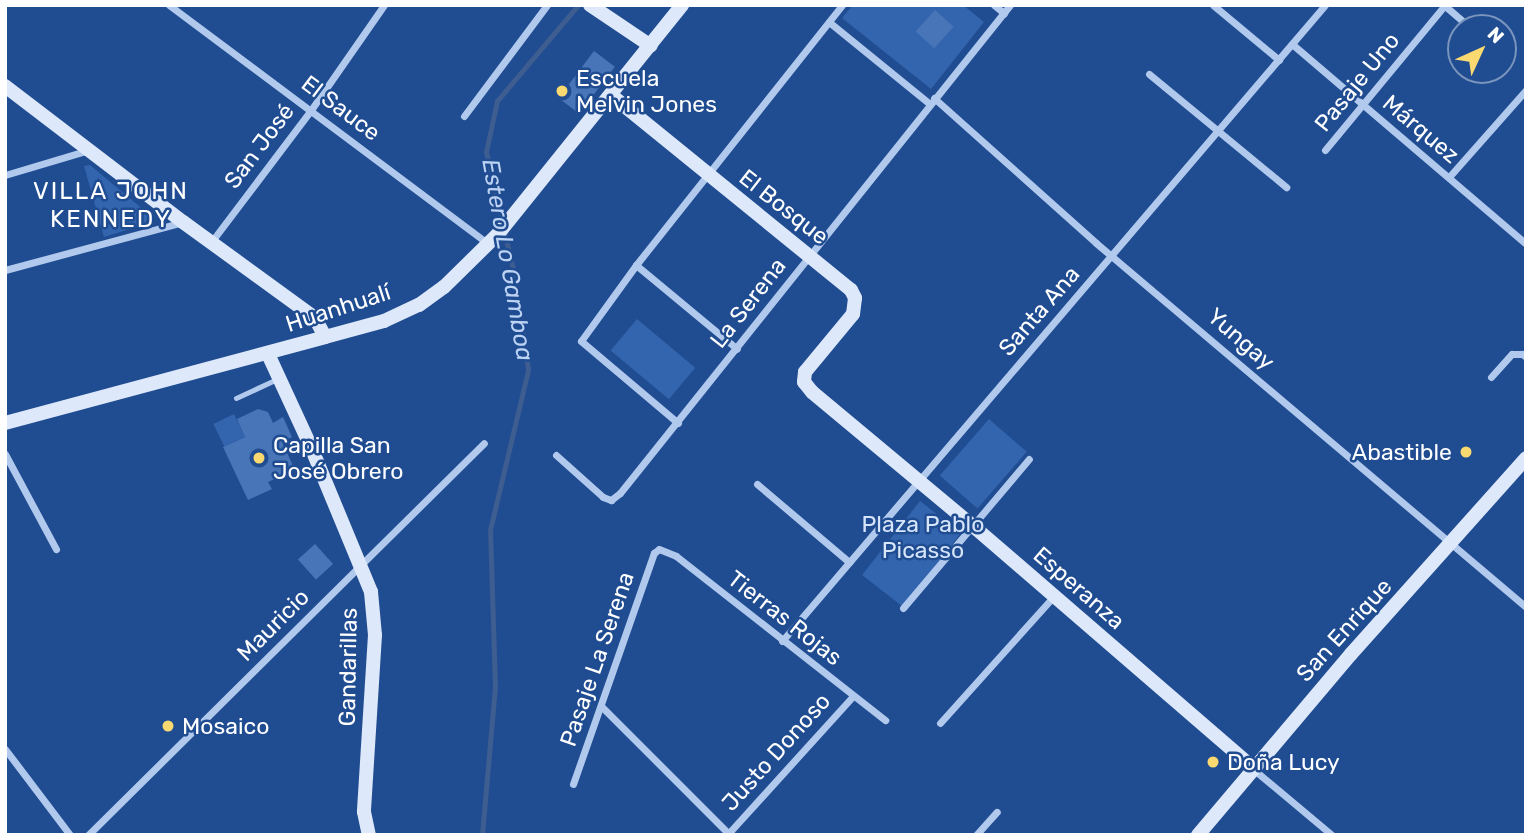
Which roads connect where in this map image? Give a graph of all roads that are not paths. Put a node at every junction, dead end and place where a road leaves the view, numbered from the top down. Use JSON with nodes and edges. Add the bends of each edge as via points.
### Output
{"nodes":[{"id":1,"x":169,"y":5,"type":"edge"},
{"id":2,"x":384,"y":5,"type":"edge"},
{"id":3,"x":547,"y":5,"type":"edge"},
{"id":4,"x":682,"y":5,"type":"edge"},
{"id":5,"x":842,"y":5,"type":"edge"},
{"id":6,"x":994,"y":5,"type":"edge"},
{"id":7,"x":1010,"y":5,"type":"edge"},
{"id":8,"x":1213,"y":5,"type":"edge"},
{"id":9,"x":1325,"y":5,"type":"edge"},
{"id":10,"x":1445,"y":5,"type":"edge"},
{"id":11,"x":593,"y":7,"type":"edge"},
{"id":12,"x":1004,"y":13,"type":"junction"},
{"id":13,"x":829,"y":22,"type":"junction"},
{"id":14,"x":1292,"y":44,"type":"junction"},
{"id":15,"x":651,"y":46,"type":"junction"},
{"id":16,"x":1279,"y":60,"type":"junction"},
{"id":17,"x":1149,"y":74,"type":"dead end"},
{"id":18,"x":5,"y":86,"type":"edge"},
{"id":19,"x":1526,"y":90,"type":"edge"},
{"id":20,"x":611,"y":95,"type":"junction"},
{"id":21,"x":932,"y":101,"type":"junction"},
{"id":22,"x":1362,"y":105,"type":"junction"},
{"id":23,"x":311,"y":110,"type":"junction"},
{"id":24,"x":464,"y":116,"type":"dead end"},
{"id":25,"x":1220,"y":129,"type":"junction"},
{"id":26,"x":89,"y":150,"type":"junction"},
{"id":27,"x":1325,"y":150,"type":"dead end"},
{"id":28,"x":5,"y":175,"type":"edge"},
{"id":29,"x":707,"y":175,"type":"junction"},
{"id":30,"x":1449,"y":177,"type":"junction"},
{"id":31,"x":1286,"y":187,"type":"dead end"},
{"id":32,"x":183,"y":222,"type":"junction"},
{"id":33,"x":493,"y":239,"type":"junction"},
{"id":34,"x":212,"y":241,"type":"junction"},
{"id":35,"x":1526,"y":244,"type":"edge"},
{"id":36,"x":809,"y":256,"type":"junction"},
{"id":37,"x":1112,"y":256,"type":"junction"},
{"id":38,"x":636,"y":265,"type":"junction"},
{"id":39,"x":5,"y":270,"type":"edge"},
{"id":40,"x":326,"y":337,"type":"junction"},
{"id":41,"x":737,"y":349,"type":"junction"},
{"id":42,"x":268,"y":354,"type":"junction"},
{"id":43,"x":1526,"y":357,"type":"edge"},
{"id":44,"x":805,"y":372,"type":"joint"},
{"id":45,"x":1491,"y":377,"type":"dead end"},
{"id":46,"x":279,"y":378,"type":"junction"},
{"id":47,"x":236,"y":398,"type":"dead end"},
{"id":48,"x":5,"y":423,"type":"edge"},
{"id":49,"x":678,"y":423,"type":"junction"},
{"id":50,"x":484,"y":443,"type":"dead end"},
{"id":51,"x":5,"y":454,"type":"edge"},
{"id":52,"x":556,"y":455,"type":"dead end"},
{"id":53,"x":1526,"y":458,"type":"edge"},
{"id":54,"x":1029,"y":459,"type":"dead end"},
{"id":55,"x":918,"y":480,"type":"junction"},
{"id":56,"x":757,"y":484,"type":"dead end"},
{"id":57,"x":973,"y":526,"type":"junction"},
{"id":58,"x":1452,"y":543,"type":"junction"},
{"id":59,"x":56,"y":549,"type":"dead end"},
{"id":60,"x":659,"y":549,"type":"joint"},
{"id":61,"x":849,"y":562,"type":"junction"},
{"id":62,"x":361,"y":565,"type":"junction"},
{"id":63,"x":1054,"y":596,"type":"junction"},
{"id":64,"x":1526,"y":607,"type":"edge"},
{"id":65,"x":903,"y":608,"type":"dead end"},
{"id":66,"x":782,"y":641,"type":"junction"},
{"id":67,"x":853,"y":696,"type":"junction"},
{"id":68,"x":601,"y":706,"type":"junction"},
{"id":69,"x":885,"y":720,"type":"dead end"},
{"id":70,"x":940,"y":723,"type":"dead end"},
{"id":71,"x":5,"y":749,"type":"edge"},
{"id":72,"x":1253,"y":768,"type":"junction"},
{"id":73,"x":573,"y":785,"type":"dead end"},
{"id":74,"x":997,"y":812,"type":"dead end"},
{"id":75,"x":728,"y":834,"type":"edge"},
{"id":76,"x":70,"y":835,"type":"edge"},
{"id":77,"x":88,"y":835,"type":"edge"},
{"id":78,"x":369,"y":835,"type":"edge"},
{"id":79,"x":976,"y":835,"type":"edge"},
{"id":80,"x":1198,"y":835,"type":"edge"},
{"id":81,"x":1332,"y":835,"type":"edge"}],
"edges":[{"from":1,"to":23,"type":"street","name":"El Sauce"},
{"from":2,"to":23,"type":"street","name":"San José"},
{"from":3,"to":24,"type":"street"},
{"from":4,"to":15,"type":"street","name":"Huanhualí"},
{"from":5,"to":13,"type":"street"},
{"from":6,"to":12,"type":"street"},
{"from":7,"to":12,"type":"street","name":"La Serena"},
{"from":8,"to":16,"type":"street"},
{"from":9,"to":14,"type":"street","name":"Santa Ana"},
{"from":10,"to":22,"type":"street","name":"Pasaje Uno"},
{"from":11,"to":15,"type":"street"},
{"from":12,"to":21,"type":"street","name":"La Serena"},
{"from":13,"to":21,"type":"street","name":"Yungay"},
{"from":13,"to":29,"type":"street"},
{"from":14,"to":16,"type":"street","name":"Santa Ana"},
{"from":14,"to":22,"type":"street","name":"Márquez"},
{"from":15,"to":20,"type":"street","name":"Huanhualí"},
{"from":16,"to":25,"type":"street","name":"Santa Ana"},
{"from":17,"to":25,"type":"street"},
{"from":18,"to":26,"type":"street"},
{"from":19,"to":30,"type":"street"},
{"from":20,"to":29,"type":"street","name":"El Bosque"},
{"from":20,"to":33,"type":"street","name":"Huanhualí"},
{"from":21,"to":36,"type":"street","name":"La Serena"},
{"from":21,"to":37,"type":"street","name":"Yungay"},
{"from":22,"to":27,"type":"street","name":"Pasaje Uno"},
{"from":22,"to":30,"type":"street","name":"Márquez"},
{"from":23,"to":33,"type":"street","name":"El Sauce"},
{"from":23,"to":34,"type":"street","name":"San José"},
{"from":25,"to":31,"type":"street"},
{"from":25,"to":37,"type":"street","name":"Santa Ana"},
{"from":26,"to":28,"type":"street"},
{"from":26,"to":32,"type":"street"},
{"from":29,"to":36,"type":"street","name":"El Bosque"},
{"from":29,"to":38,"type":"street"},
{"from":30,"to":35,"type":"street","name":"Márquez"},
{"from":32,"to":34,"type":"street"},
{"from":32,"to":39,"type":"street"},
{"from":33,"to":40,"type":"street","name":"Huanhualí","via":[[419,305],[384,321]]},
{"from":34,"to":40,"type":"street","via":[[315,318]]},
{"from":36,"to":41,"type":"street","name":"La Serena"},
{"from":36,"to":44,"type":"street","name":"El Bosque","via":[[851,290],[855,306]]},
{"from":37,"to":55,"type":"street","name":"Santa Ana"},
{"from":37,"to":58,"type":"street","name":"Yungay"},
{"from":38,"to":41,"type":"street"},
{"from":38,"to":49,"type":"street","via":[[581,341]]},
{"from":40,"to":42,"type":"street","name":"Huanhualí"},
{"from":41,"to":49,"type":"street","name":"La Serena"},
{"from":42,"to":46,"type":"street","name":"Gandarillas"},
{"from":42,"to":48,"type":"street","name":"Huanhualí"},
{"from":43,"to":45,"type":"street","via":[[1511,355]]},
{"from":44,"to":55,"type":"street","name":"Esperanza","via":[[804,382],[812,392]]},
{"from":46,"to":47,"type":"lane"},
{"from":46,"to":62,"type":"street","name":"Gandarillas"},
{"from":49,"to":52,"type":"street","name":"La Serena","via":[[611,500]]},
{"from":50,"to":62,"type":"street","name":"Mauricio"},
{"from":51,"to":59,"type":"street"},
{"from":53,"to":58,"type":"street","name":"San Enrique"},
{"from":54,"to":57,"type":"street"},
{"from":55,"to":57,"type":"street","name":"Esperanza"},
{"from":55,"to":61,"type":"street","name":"Santa Ana"},
{"from":56,"to":61,"type":"street"},
{"from":57,"to":63,"type":"street","name":"Esperanza"},
{"from":57,"to":65,"type":"street"},
{"from":58,"to":64,"type":"street","name":"Yungay"},
{"from":58,"to":72,"type":"street","name":"San Enrique"},
{"from":60,"to":66,"type":"street","name":"Tierras Rojas","via":[[676,556]]},
{"from":60,"to":68,"type":"street","name":"Pasaje La Serena"},
{"from":61,"to":66,"type":"street","name":"Santa Ana"},
{"from":62,"to":77,"type":"street","name":"Mauricio"},
{"from":62,"to":78,"type":"street","name":"Gandarillas","via":[[375,615],[364,812]]},
{"from":63,"to":70,"type":"street"},
{"from":63,"to":72,"type":"street","name":"Esperanza"},
{"from":66,"to":67,"type":"street","name":"Tierras Rojas"},
{"from":67,"to":69,"type":"street","name":"Tierras Rojas"},
{"from":67,"to":75,"type":"street","name":"Justo Donoso"},
{"from":68,"to":73,"type":"street","name":"Pasaje La Serena"},
{"from":68,"to":75,"type":"street"},
{"from":71,"to":76,"type":"street"},
{"from":72,"to":80,"type":"street","name":"San Enrique"},
{"from":72,"to":81,"type":"street","name":"Esperanza"},
{"from":74,"to":79,"type":"street"}]}
